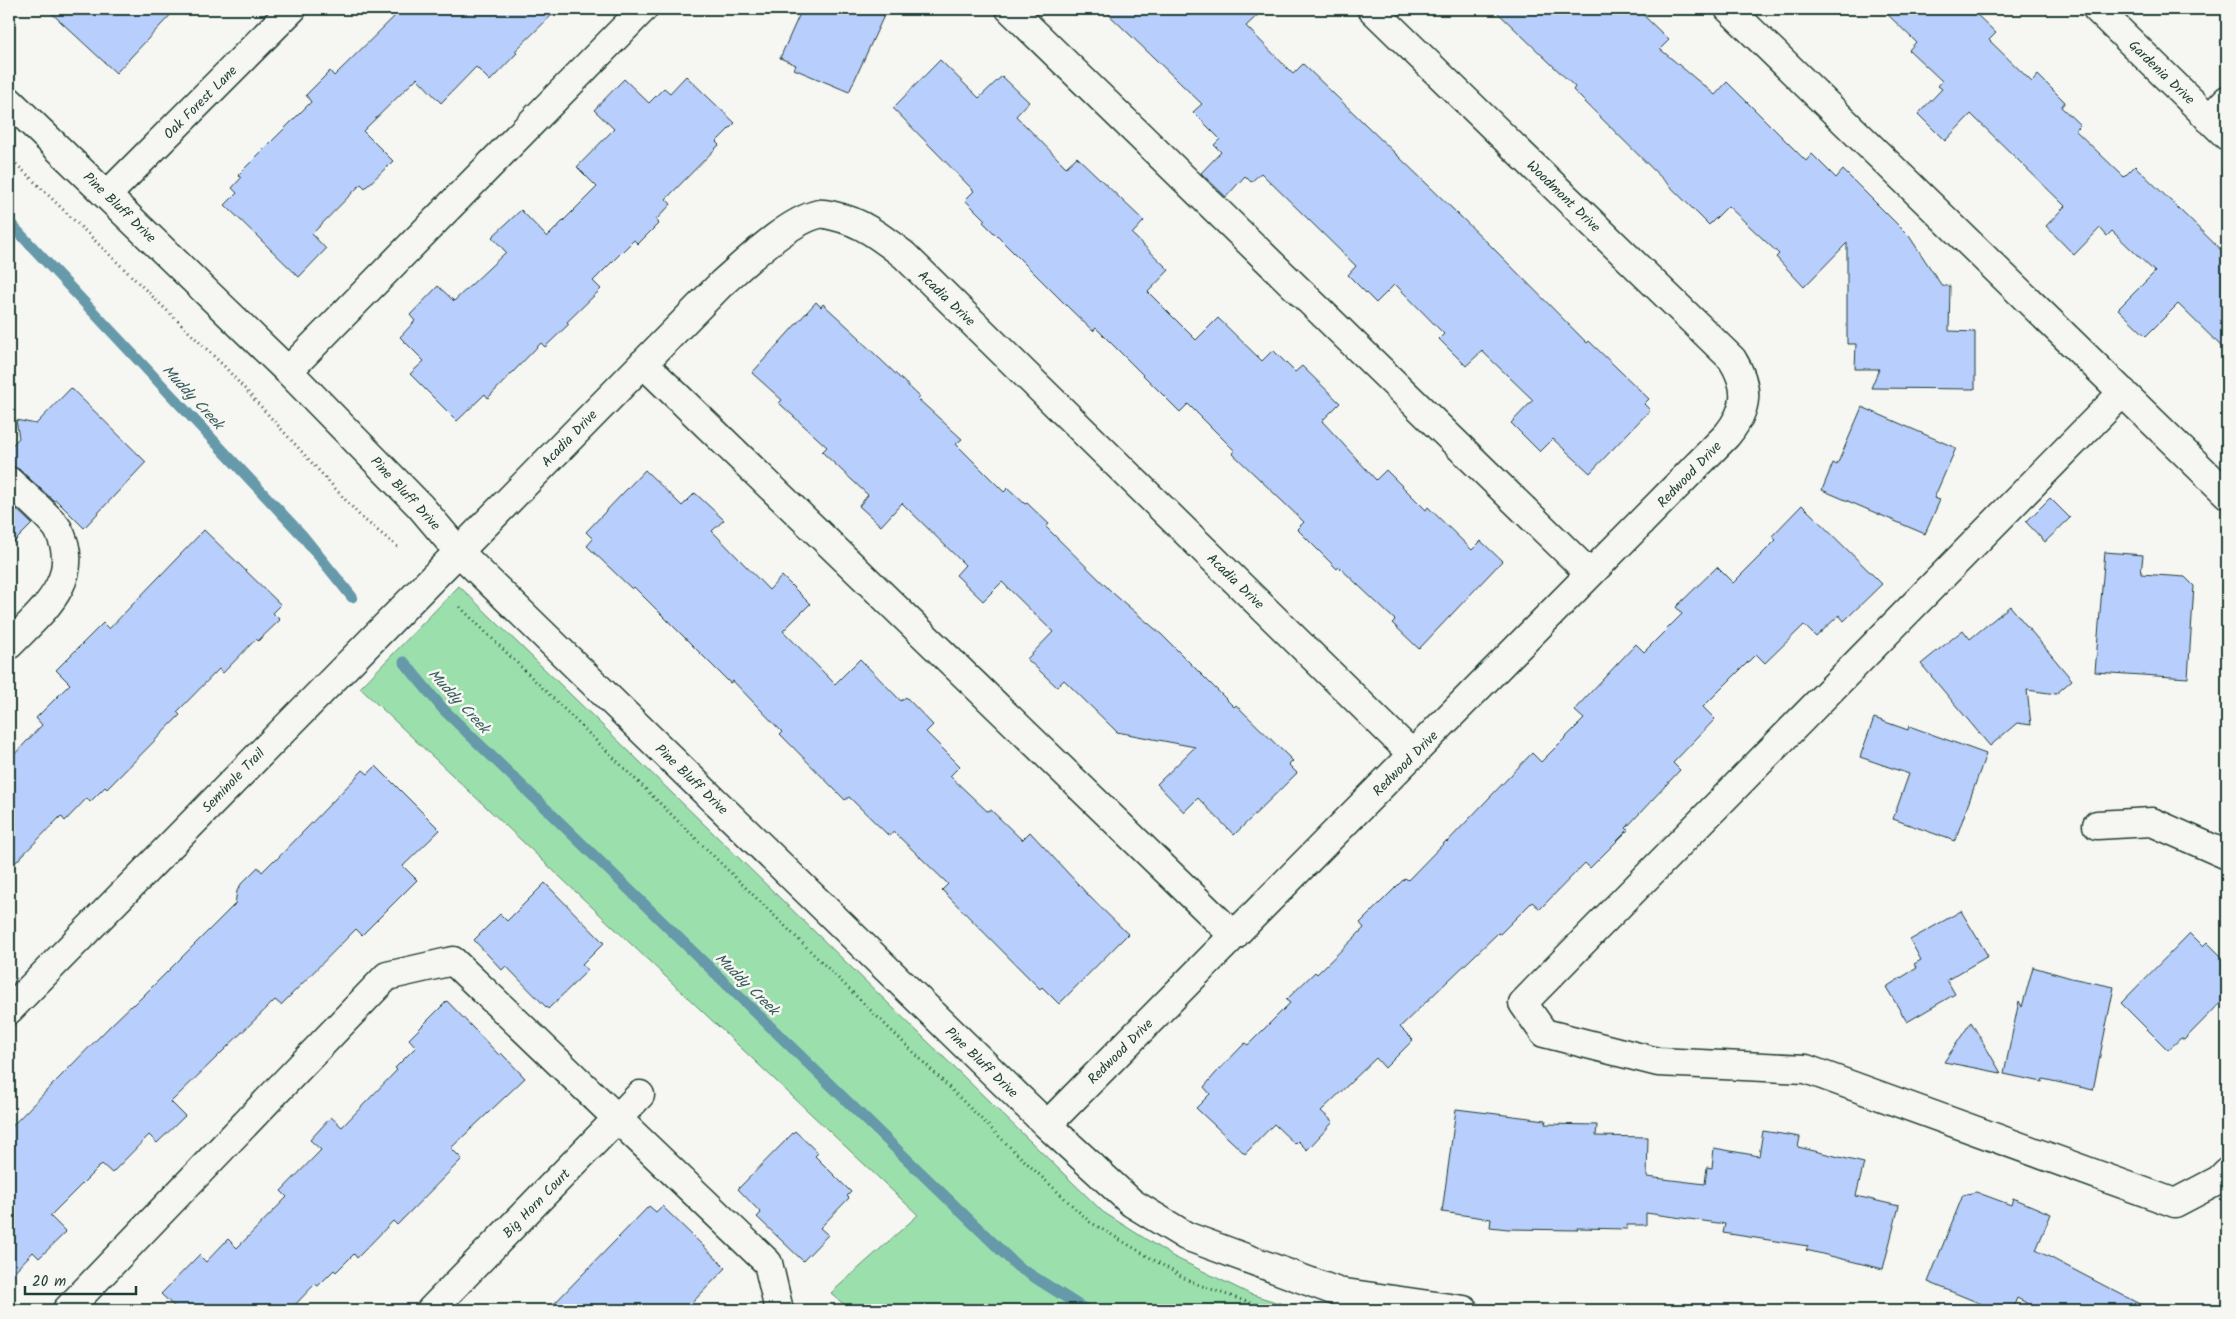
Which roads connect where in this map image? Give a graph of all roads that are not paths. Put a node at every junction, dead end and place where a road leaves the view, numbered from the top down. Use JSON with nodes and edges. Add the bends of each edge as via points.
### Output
{"nodes":[{"id":1,"x":643,"y":9,"type":"edge"},
{"id":2,"x":1010,"y":9,"type":"edge"},
{"id":3,"x":1372,"y":9,"type":"edge"},
{"id":4,"x":1729,"y":9,"type":"edge"},
{"id":5,"x":2097,"y":9,"type":"edge"},
{"id":6,"x":286,"y":10,"type":"edge"},
{"id":7,"x":9,"y":101,"type":"edge"},
{"id":8,"x":2221,"y":118,"type":"edge"},
{"id":9,"x":108,"y":194,"type":"junction"},
{"id":10,"x":643,"y":363,"type":"junction"},
{"id":11,"x":288,"y":371,"type":"junction"},
{"id":12,"x":1745,"y":390,"type":"joint"},
{"id":13,"x":2123,"y":392,"type":"junction"},
{"id":14,"x":9,"y":481,"type":"edge"},
{"id":15,"x":2227,"y":494,"type":"edge"},
{"id":16,"x":458,"y":551,"type":"junction"},
{"id":17,"x":1590,"y":574,"type":"junction"},
{"id":18,"x":9,"y":645,"type":"edge"},
{"id":19,"x":1413,"y":755,"type":"junction"},
{"id":20,"x":2097,"y":825,"type":"dead end"},
{"id":21,"x":2227,"y":855,"type":"edge"},
{"id":22,"x":1234,"y":936,"type":"junction"},
{"id":23,"x":9,"y":1010,"type":"edge"},
{"id":24,"x":640,"y":1095,"type":"dead end"},
{"id":25,"x":618,"y":1118,"type":"junction"},
{"id":26,"x":1047,"y":1125,"type":"junction"},
{"id":27,"x":2227,"y":1172,"type":"edge"},
{"id":28,"x":67,"y":1310,"type":"edge"},
{"id":29,"x":431,"y":1310,"type":"edge"},
{"id":30,"x":779,"y":1310,"type":"edge"},
{"id":31,"x":1464,"y":1310,"type":"edge"}],
"edges":[{"from":1,"to":11,"type":"street"},
{"from":2,"to":17,"type":"street"},
{"from":3,"to":12,"type":"street","name":"Woodmont Drive","via":[[1732,359],[1741,373]]},
{"from":4,"to":13,"type":"street"},
{"from":5,"to":8,"type":"street","name":"Gardenia Drive"},
{"from":6,"to":9,"type":"street","name":"Oak Forest Lane"},
{"from":7,"to":9,"type":"street","name":"Pine Bluff Drive"},
{"from":9,"to":11,"type":"street","name":"Pine Bluff Drive"},
{"from":10,"to":16,"type":"street","name":"Acadia Drive"},
{"from":10,"to":19,"type":"street","name":"Acadia Drive","via":[[722,282],[771,241],[800,222],[820,214],[846,219],[870,229],[904,255]]},
{"from":10,"to":22,"type":"street"},
{"from":11,"to":16,"type":"street","name":"Pine Bluff Drive","via":[[420,506]]},
{"from":12,"to":17,"type":"street","name":"Redwood Drive","via":[[1737,422]]},
{"from":13,"to":15,"type":"street"},
{"from":13,"to":27,"type":"street","via":[[1523,1002],[1544,1034],[1658,1062],[1806,1069],[2174,1203],[2219,1180]]},
{"from":14,"to":18,"type":"street","via":[[57,528],[67,554],[64,575],[54,599]]},
{"from":16,"to":23,"type":"street","name":"Seminole Trail"},
{"from":16,"to":26,"type":"street","name":"Pine Bluff Drive"},
{"from":17,"to":19,"type":"street","name":"Redwood Drive"},
{"from":19,"to":22,"type":"street","name":"Redwood Drive"},
{"from":20,"to":21,"type":"street","via":[[2152,822]]},
{"from":22,"to":26,"type":"street","name":"Redwood Drive"},
{"from":24,"to":25,"type":"street","name":"Big Horn Court"},
{"from":25,"to":28,"type":"street","via":[[453,961],[386,976]]},
{"from":25,"to":29,"type":"street","name":"Big Horn Court"},
{"from":25,"to":30,"type":"street","via":[[768,1263]]},
{"from":26,"to":31,"type":"street","name":"Pine Bluff Drive","via":[[1132,1203],[1186,1236],[1338,1292]]}]}
